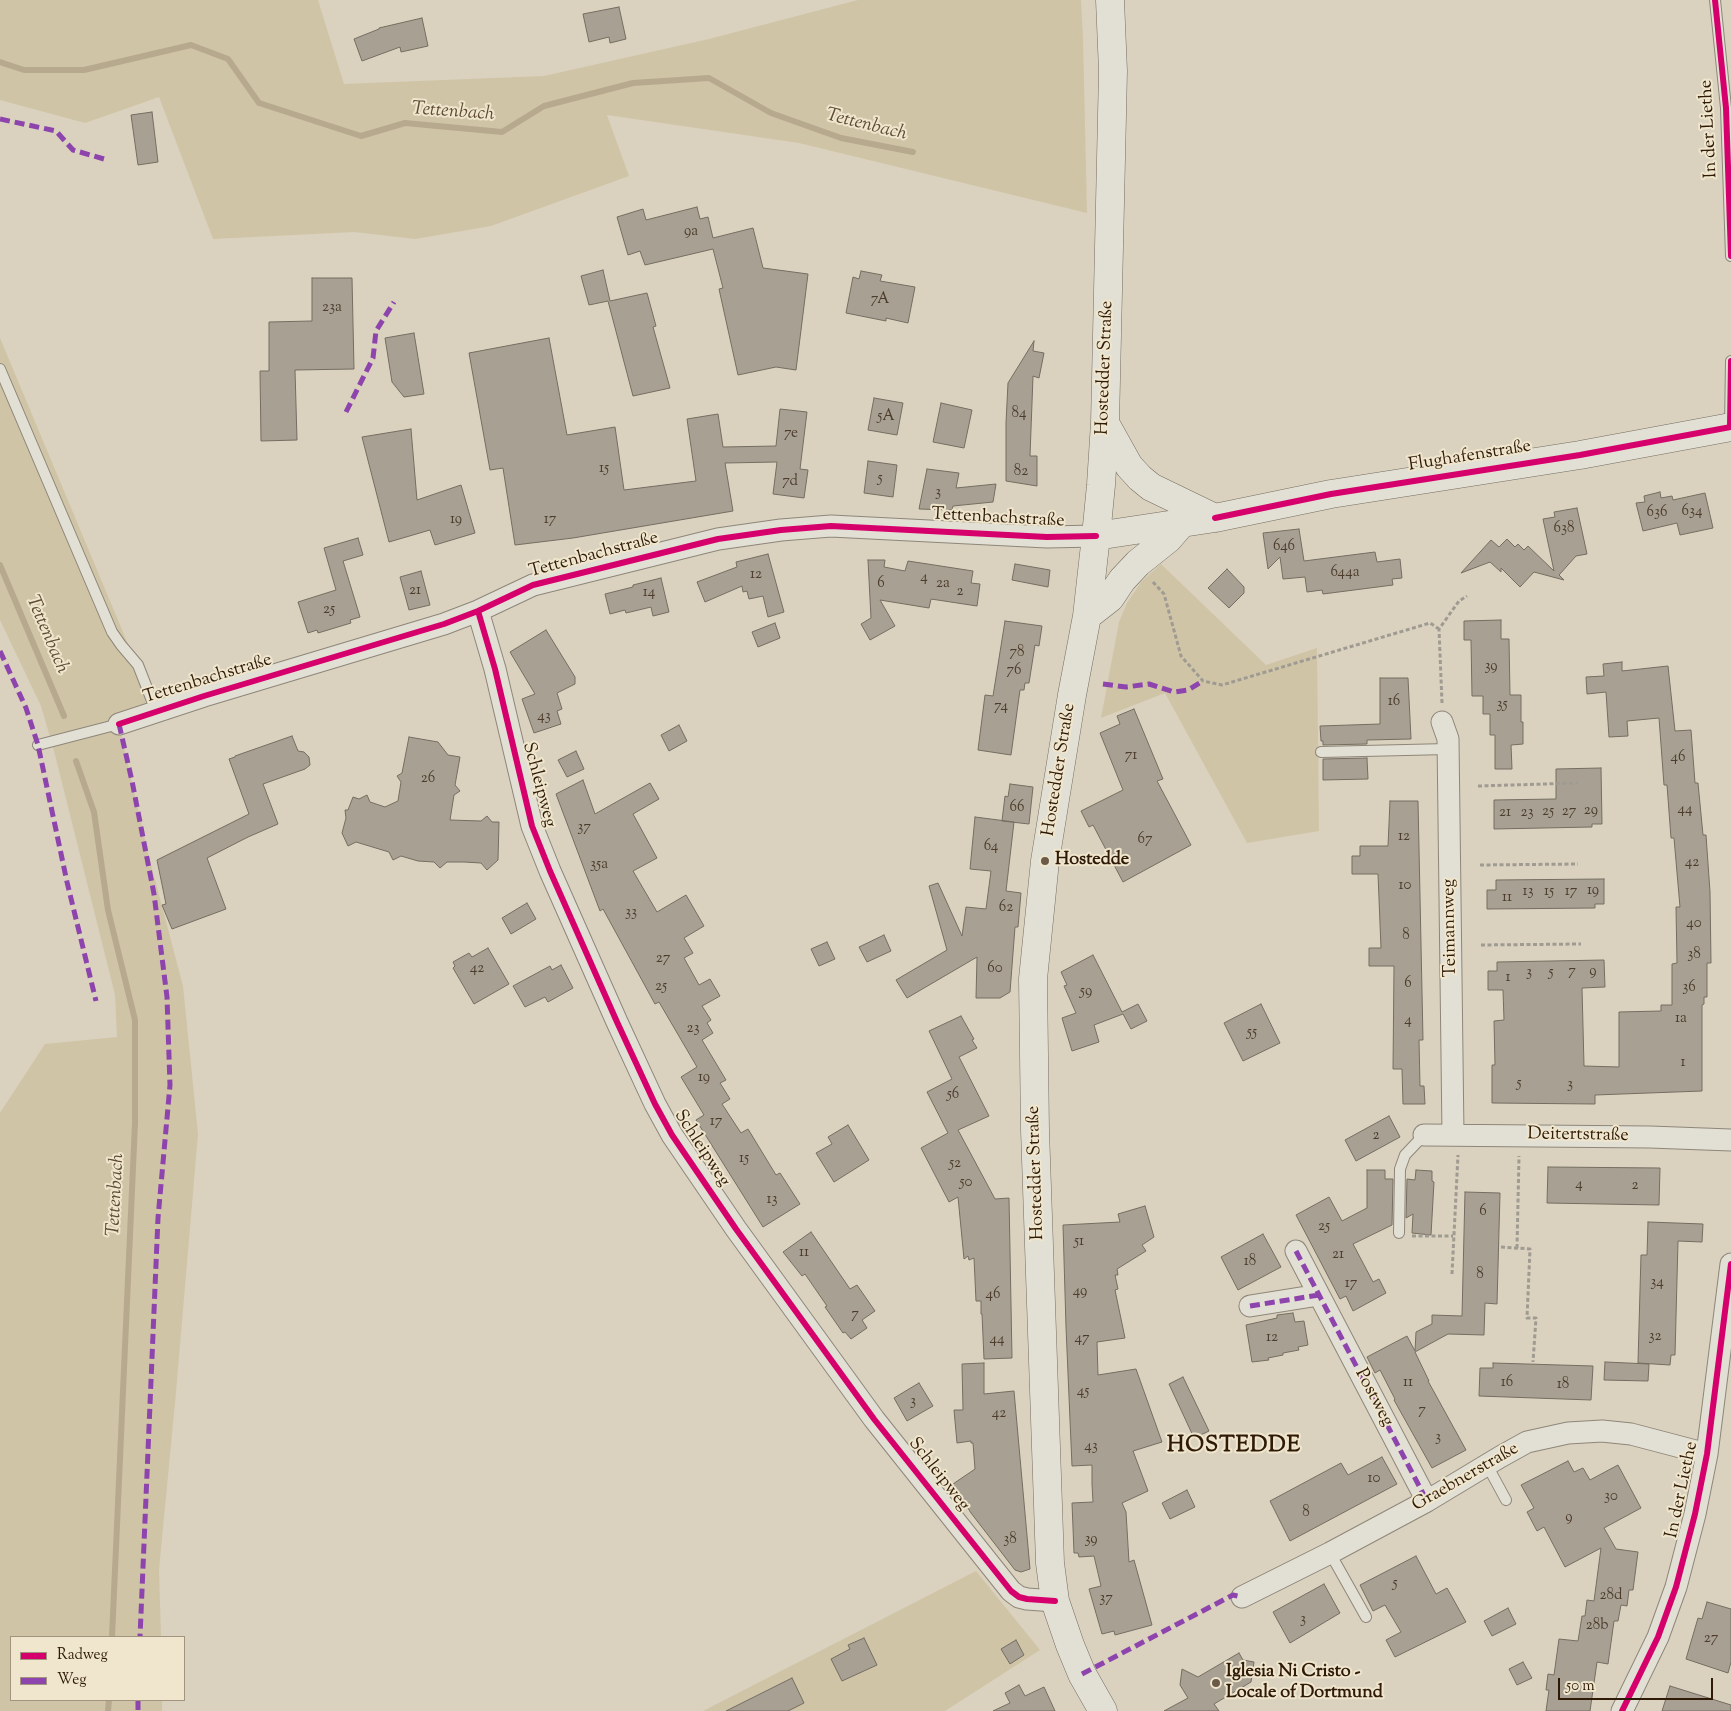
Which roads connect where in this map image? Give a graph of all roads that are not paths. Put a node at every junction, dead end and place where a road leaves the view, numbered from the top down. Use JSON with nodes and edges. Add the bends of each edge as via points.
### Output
{"nodes":[{"id":1,"x":1110,"y":0,"type":"edge"},
{"id":2,"x":1715,"y":0,"type":"edge"},
{"id":3,"x":1729,"y":108,"type":"edge"},
{"id":4,"x":1731,"y":256,"type":"edge"},
{"id":5,"x":1731,"y":361,"type":"edge"},
{"id":6,"x":0,"y":369,"type":"edge"},
{"id":7,"x":1105,"y":423,"type":"junction"},
{"id":8,"x":1731,"y":427,"type":"edge"},
{"id":9,"x":1215,"y":518,"type":"junction"},
{"id":10,"x":1182,"y":523,"type":"junction"},
{"id":11,"x":1096,"y":536,"type":"junction"},
{"id":12,"x":478,"y":612,"type":"junction"},
{"id":13,"x":1087,"y":616,"type":"junction"},
{"id":14,"x":156,"y":711,"type":"junction"},
{"id":15,"x":1442,"y":715,"type":"road end"},
{"id":16,"x":119,"y":724,"type":"joint"},
{"id":17,"x":38,"y":745,"type":"dead end"},
{"id":18,"x":1448,"y":749,"type":"junction"},
{"id":19,"x":1321,"y":752,"type":"dead end"},
{"id":20,"x":1424,"y":1135,"type":"joint"},
{"id":21,"x":1731,"y":1140,"type":"edge"},
{"id":22,"x":1456,"y":1143,"type":"junction"},
{"id":23,"x":1399,"y":1233,"type":"road end"},
{"id":24,"x":1296,"y":1252,"type":"dead end"},
{"id":25,"x":1731,"y":1264,"type":"edge"},
{"id":26,"x":1730,"y":1286,"type":"edge"},
{"id":27,"x":1319,"y":1295,"type":"junction"},
{"id":28,"x":1250,"y":1306,"type":"dead end"},
{"id":29,"x":1725,"y":1369,"type":"edge"},
{"id":30,"x":1707,"y":1454,"type":"junction"},
{"id":31,"x":1487,"y":1465,"type":"junction"},
{"id":32,"x":1506,"y":1500,"type":"dead end"},
{"id":33,"x":1427,"y":1501,"type":"junction"},
{"id":34,"x":1330,"y":1554,"type":"junction"},
{"id":35,"x":1242,"y":1597,"type":"dead end"},
{"id":36,"x":1056,"y":1601,"type":"junction"},
{"id":37,"x":1366,"y":1617,"type":"dead end"},
{"id":38,"x":1103,"y":1711,"type":"edge"},
{"id":39,"x":1622,"y":1711,"type":"edge"}],
"edges":[{"from":1,"to":7,"type":"main road","name":"Hostedder Straße","via":[[1113,71]]},
{"from":2,"to":3,"type":"lane","name":"In der Liethe"},
{"from":3,"to":4,"type":"lane","name":"In der Liethe"},
{"from":5,"to":8,"type":"lane"},
{"from":6,"to":14,"type":"lane","via":[[112,632],[138,665]]},
{"from":7,"to":9,"type":"main road","via":[[1140,478],[1151,487]]},
{"from":7,"to":11,"type":"main road","name":"Hostedder Straße"},
{"from":8,"to":9,"type":"main road","name":"Flughafenstraße","via":[[1580,455],[1331,494]]},
{"from":9,"to":10,"type":"main road","name":"Flughafenstraße"},
{"from":10,"to":11,"type":"main road","name":"Flughafenstraße"},
{"from":10,"to":13,"type":"main road","via":[[1138,563],[1110,598]]},
{"from":11,"to":12,"type":"street","name":"Tettenbachstraße","via":[[1047,537],[831,526],[781,530],[718,539],[534,585]]},
{"from":11,"to":13,"type":"main road","name":"Hostedder Straße"},
{"from":12,"to":14,"type":"street","name":"Tettenbachstraße"},
{"from":12,"to":36,"type":"street","name":"Schleipweg","via":[[495,669],[532,826],[617,1022],[672,1135],[736,1229],[874,1418],[1010,1591],[1027,1599]]},
{"from":13,"to":36,"type":"main road","name":"Hostedder Straße","via":[[1045,861],[1033,979],[1046,1488],[1050,1562]]},
{"from":14,"to":16,"type":"street","name":"Tettenbachstraße"},
{"from":15,"to":18,"type":"street","name":"Teimannweg"},
{"from":16,"to":17,"type":"lane"},
{"from":18,"to":19,"type":"lane"},
{"from":18,"to":22,"type":"street","name":"Teimannweg"},
{"from":20,"to":22,"type":"street","name":"Deitertstraße"},
{"from":20,"to":23,"type":"lane","via":[[1405,1155],[1400,1169]]},
{"from":21,"to":22,"type":"street","name":"Deitertstraße","via":[[1680,1138]]},
{"from":24,"to":27,"type":"street","name":"Postweg"},
{"from":25,"to":26,"type":"street","name":"In der Liethe"},
{"from":26,"to":29,"type":"street","name":"In der Liethe"},
{"from":27,"to":28,"type":"street"},
{"from":27,"to":33,"type":"street","name":"Postweg"},
{"from":29,"to":30,"type":"street","name":"In der Liethe"},
{"from":30,"to":31,"type":"street","name":"Graebnerstraße","via":[[1631,1434],[1594,1431],[1527,1442]]},
{"from":30,"to":39,"type":"street","name":"In der Liethe","via":[[1676,1587],[1658,1637]]},
{"from":31,"to":32,"type":"lane"},
{"from":31,"to":33,"type":"street","name":"Graebnerstraße"},
{"from":33,"to":34,"type":"street","name":"Graebnerstraße"},
{"from":34,"to":35,"type":"street","name":"Graebnerstraße"},
{"from":34,"to":37,"type":"lane"},
{"from":36,"to":38,"type":"main road","name":"Hostedder Straße","via":[[1077,1664]]}]}
